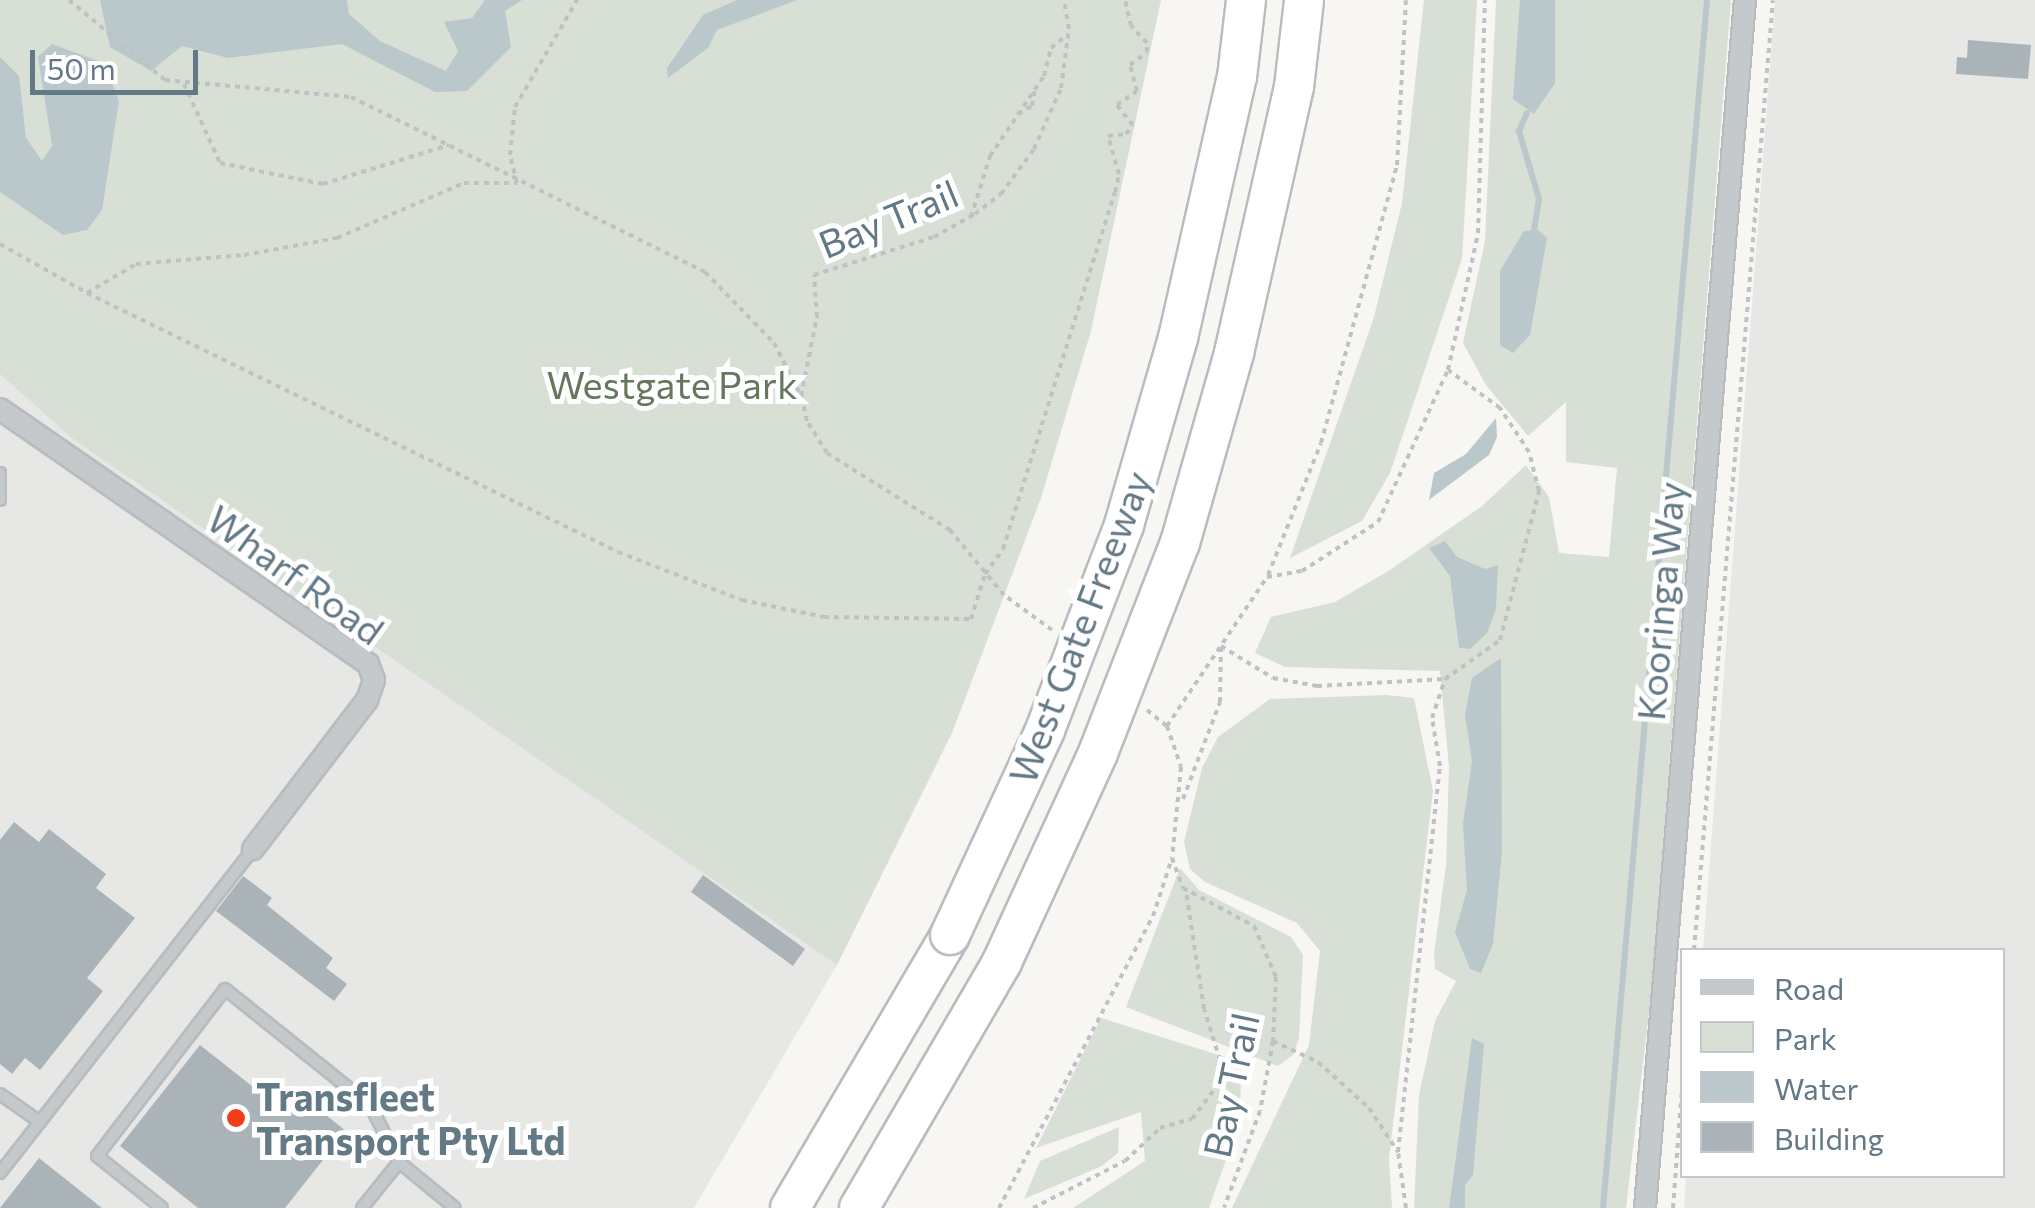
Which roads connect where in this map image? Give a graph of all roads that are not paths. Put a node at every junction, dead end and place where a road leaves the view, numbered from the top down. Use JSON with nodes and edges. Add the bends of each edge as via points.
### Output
{"nodes":[{"id":1,"x":1246,"y":0,"type":"edge"},
{"id":2,"x":1304,"y":0,"type":"edge"},
{"id":3,"x":1745,"y":0,"type":"edge"},
{"id":4,"x":0,"y":409,"type":"edge"},
{"id":5,"x":0,"y":473,"type":"edge"},
{"id":6,"x":0,"y":500,"type":"edge"},
{"id":7,"x":252,"y":850,"type":"joint"},
{"id":8,"x":0,"y":1094,"type":"edge"},
{"id":9,"x":40,"y":1122,"type":"junction"},
{"id":10,"x":399,"y":1162,"type":"junction"},
{"id":11,"x":0,"y":1173,"type":"edge"},
{"id":12,"x":162,"y":1208,"type":"edge"},
{"id":13,"x":362,"y":1208,"type":"edge"},
{"id":14,"x":455,"y":1208,"type":"edge"},
{"id":15,"x":790,"y":1208,"type":"edge"},
{"id":16,"x":859,"y":1208,"type":"edge"},
{"id":17,"x":1645,"y":1208,"type":"edge"}],
"edges":[{"from":1,"to":15,"type":"highway","name":"West Gate Freeway","bridge":true,"via":[[1237,77],[1178,338],[1124,525],[1045,730],[950,935]]},
{"from":2,"to":16,"type":"highway","name":"West Gate Freeway","bridge":true,"via":[[1294,87],[1242,318],[1180,544],[1098,753],[1002,962]]},
{"from":3,"to":17,"type":"street","name":"Kooringa Way"},
{"from":4,"to":7,"type":"street","name":"Wharf Road","via":[[368,664],[374,680],[367,700]]},
{"from":5,"to":6,"type":"lane"},
{"from":7,"to":9,"type":"lane"},
{"from":8,"to":9,"type":"lane"},
{"from":9,"to":11,"type":"lane"},
{"from":10,"to":12,"type":"lane","via":[[370,1104],[225,989],[97,1156]]},
{"from":10,"to":13,"type":"lane"},
{"from":10,"to":14,"type":"lane"}]}
